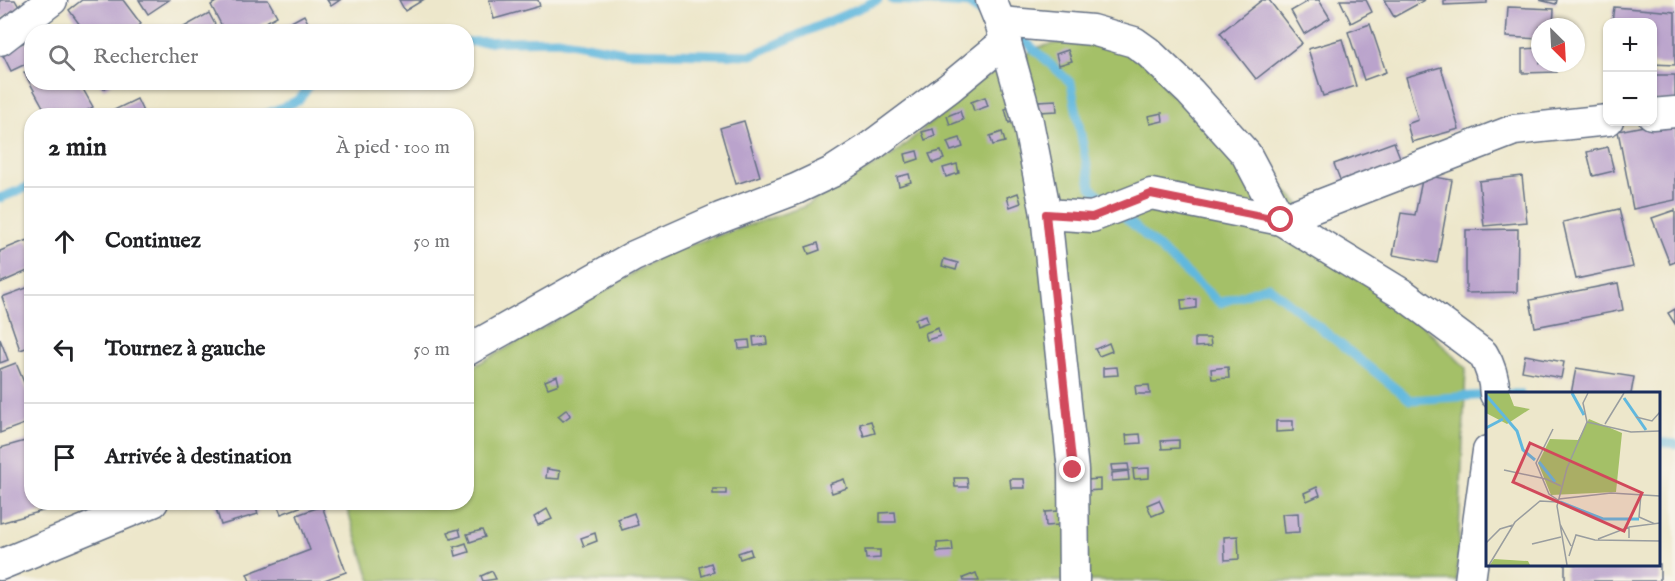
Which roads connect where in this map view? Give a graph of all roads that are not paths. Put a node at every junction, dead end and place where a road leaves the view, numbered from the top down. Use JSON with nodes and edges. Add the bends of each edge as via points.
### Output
{"nodes":[{"id":1,"x":52,"y":0,"type":"edge"},
{"id":2,"x":999,"y":21,"type":"edge"},
{"id":3,"x":0,"y":40,"type":"edge"},
{"id":4,"x":1675,"y":112,"type":"edge"},
{"id":5,"x":1657,"y":114,"type":"edge"},
{"id":6,"x":1603,"y":121,"type":"edge"},
{"id":7,"x":1046,"y":214,"type":"junction"},
{"id":8,"x":1281,"y":220,"type":"junction"},
{"id":9,"x":474,"y":346,"type":"edge"},
{"id":10,"x":1495,"y":392,"type":"edge"},
{"id":11,"x":1486,"y":465,"type":"edge"},
{"id":12,"x":134,"y":510,"type":"edge"},
{"id":13,"x":0,"y":565,"type":"edge"},
{"id":14,"x":1074,"y":581,"type":"edge"},
{"id":15,"x":1470,"y":581,"type":"edge"}],
"edges":[{"from":1,"to":3,"type":"street"},
{"from":2,"to":7,"type":"street","via":[[1028,122]]},
{"from":2,"to":8,"type":"street","via":[[1092,30],[1134,42],[1190,92],[1246,154]]},
{"from":2,"to":9,"type":"street","via":[[949,88],[832,172],[634,256]]},
{"from":4,"to":5,"type":"street"},
{"from":6,"to":8,"type":"street","via":[[1514,130]]},
{"from":7,"to":8,"type":"street","via":[[1092,217],[1151,194]]},
{"from":7,"to":14,"type":"street","via":[[1073,470]]},
{"from":8,"to":10,"type":"street","via":[[1404,295],[1483,354],[1490,364]]},
{"from":11,"to":15,"type":"street"},
{"from":12,"to":13,"type":"street"}]}
